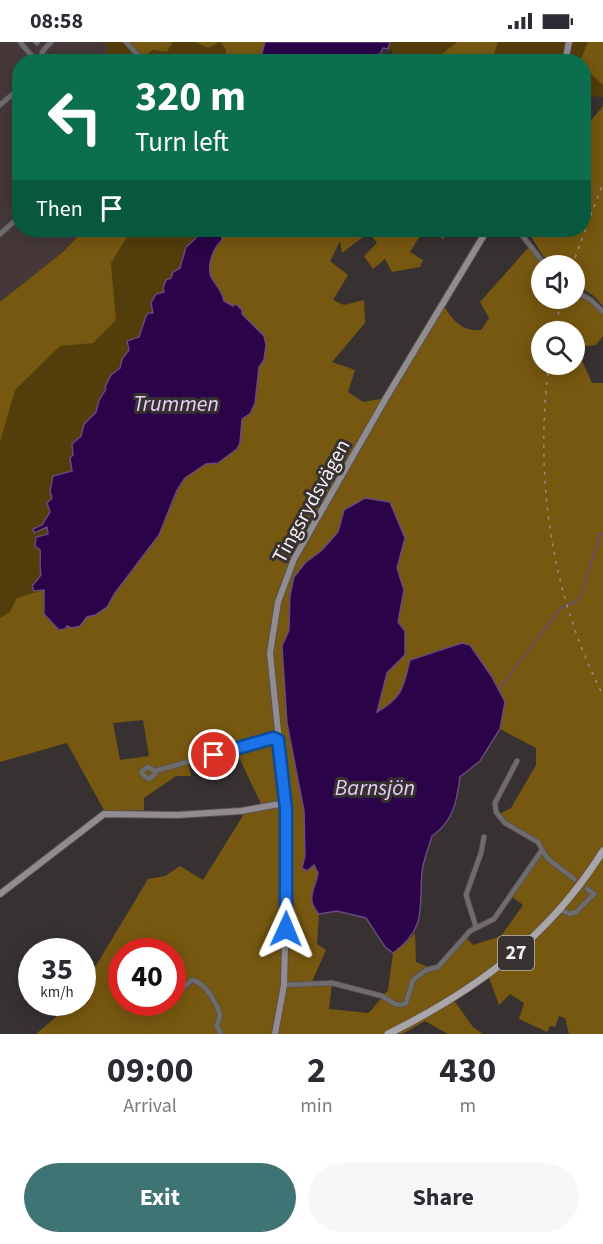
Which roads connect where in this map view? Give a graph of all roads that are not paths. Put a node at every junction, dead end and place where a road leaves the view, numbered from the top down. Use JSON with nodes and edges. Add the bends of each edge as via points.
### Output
{"nodes":[{"id":1,"x":20,"y":42,"type":"edge"},
{"id":2,"x":51,"y":42,"type":"edge"},
{"id":3,"x":126,"y":42,"type":"edge"},
{"id":4,"x":30,"y":54,"type":"edge"},
{"id":5,"x":43,"y":54,"type":"edge"},
{"id":6,"x":137,"y":54,"type":"edge"},
{"id":7,"x":12,"y":94,"type":"edge"},
{"id":8,"x":0,"y":105,"type":"edge"},
{"id":9,"x":12,"y":223,"type":"edge"},
{"id":10,"x":0,"y":234,"type":"edge"},
{"id":11,"x":482,"y":237,"type":"edge"},
{"id":12,"x":523,"y":237,"type":"edge"},
{"id":13,"x":537,"y":255,"type":"edge"},
{"id":14,"x":585,"y":297,"type":"edge"},
{"id":15,"x":603,"y":312,"type":"edge"},
{"id":16,"x":278,"y":740,"type":"junction"},
{"id":17,"x":517,"y":760,"type":"dead end"},
{"id":18,"x":155,"y":771,"type":"dead end"},
{"id":19,"x":285,"y":803,"type":"junction"},
{"id":20,"x":484,"y":837,"type":"dead end"},
{"id":21,"x":543,"y":850,"type":"junction"},
{"id":22,"x":603,"y":851,"type":"edge"},
{"id":23,"x":574,"y":879,"type":"dead end"},
{"id":24,"x":587,"y":889,"type":"dead end"},
{"id":25,"x":0,"y":894,"type":"edge"},
{"id":26,"x":561,"y":910,"type":"junction"},
{"id":27,"x":476,"y":927,"type":"junction"},
{"id":28,"x":186,"y":985,"type":"edge"},
{"id":29,"x":284,"y":985,"type":"junction"},
{"id":30,"x":221,"y":1034,"type":"edge"},
{"id":31,"x":275,"y":1034,"type":"edge"},
{"id":32,"x":388,"y":1034,"type":"edge"}],
"edges":[{"from":1,"to":4,"type":"street"},
{"from":2,"to":5,"type":"street"},
{"from":3,"to":6,"type":"street"},
{"from":7,"to":8,"type":"street"},
{"from":9,"to":10,"type":"street"},
{"from":11,"to":16,"type":"street","name":"Tingsrydsvägen","via":[[294,559],[278,602],[270,653]]},
{"from":12,"to":13,"type":"street"},
{"from":14,"to":15,"type":"street"},
{"from":16,"to":18,"type":"street","via":[[273,738]]},
{"from":16,"to":19,"type":"street","name":"Tingsrydsvägen"},
{"from":17,"to":21,"type":"street","via":[[494,806],[502,820],[538,842]]},
{"from":19,"to":25,"type":"street","via":[[241,811],[177,815],[104,814]]},
{"from":19,"to":29,"type":"street","name":"Tingsrydsvägen"},
{"from":20,"to":27,"type":"street","via":[[466,895]]},
{"from":21,"to":23,"type":"street","via":[[547,858]]},
{"from":21,"to":27,"type":"street","via":[[497,916]]},
{"from":22,"to":26,"type":"main road","number":"27"},
{"from":24,"to":26,"type":"street","via":[[594,894],[576,912]]},
{"from":26,"to":32,"type":"main road","number":"27","via":[[494,970],[453,999]]},
{"from":27,"to":29,"type":"street","via":[[438,967],[416,976],[406,1003],[401,1005],[332,983]]},
{"from":28,"to":30,"type":"street","via":[[198,981],[212,998],[220,1015]]},
{"from":29,"to":31,"type":"street","name":"Tingsrydsvägen"}]}
